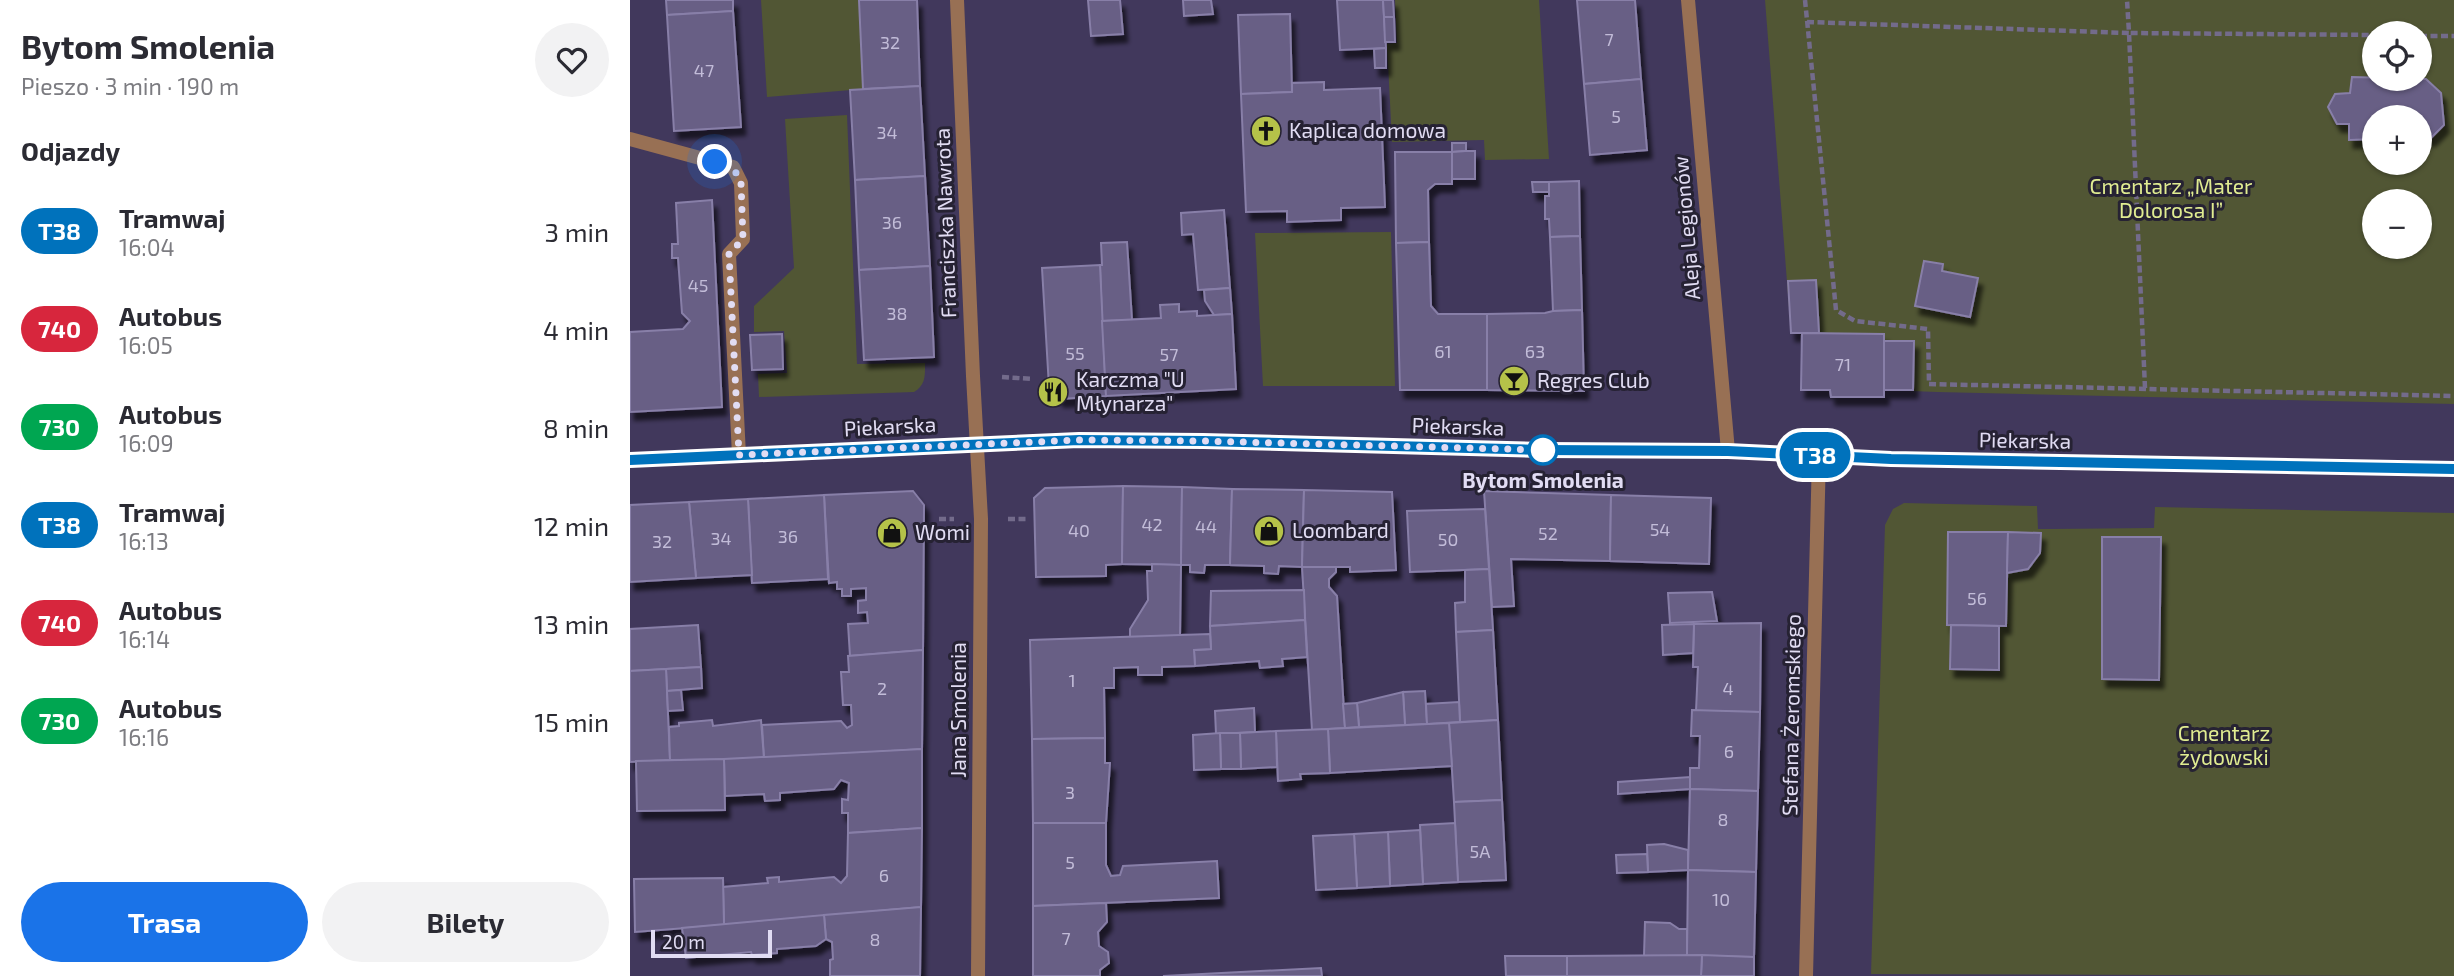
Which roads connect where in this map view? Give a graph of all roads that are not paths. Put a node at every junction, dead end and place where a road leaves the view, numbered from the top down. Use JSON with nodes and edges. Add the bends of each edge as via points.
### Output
{"nodes":[{"id":1,"x":957,"y":0,"type":"edge"},
{"id":2,"x":1688,"y":0,"type":"edge"},
{"id":3,"x":630,"y":139,"type":"edge"},
{"id":4,"x":976,"y":443,"type":"junction"},
{"id":5,"x":1728,"y":451,"type":"junction"},
{"id":6,"x":739,"y":455,"type":"junction"},
{"id":7,"x":1819,"y":455,"type":"junction"},
{"id":8,"x":630,"y":460,"type":"edge"},
{"id":9,"x":2454,"y":469,"type":"edge"},
{"id":10,"x":978,"y":976,"type":"edge"},
{"id":11,"x":1806,"y":976,"type":"edge"}],
"edges":[{"from":1,"to":4,"type":"street","name":"Franciszka Nawrota"},
{"from":2,"to":5,"type":"street","name":"Aleja Legionów"},
{"from":3,"to":6,"type":"street","via":[[733,167],[741,183],[743,239],[729,254]]},
{"from":4,"to":5,"type":"street","name":"Piekarska","via":[[1203,441]]},
{"from":4,"to":6,"type":"street","name":"Piekarska"},
{"from":4,"to":10,"type":"street","name":"Jana Smolenia","via":[[981,519]]},
{"from":5,"to":7,"type":"street","name":"Piekarska"},
{"from":6,"to":8,"type":"street","name":"Piekarska"},
{"from":7,"to":9,"type":"street","name":"Piekarska"},
{"from":7,"to":11,"type":"street","name":"Stefana Żeromskiego"}]}
